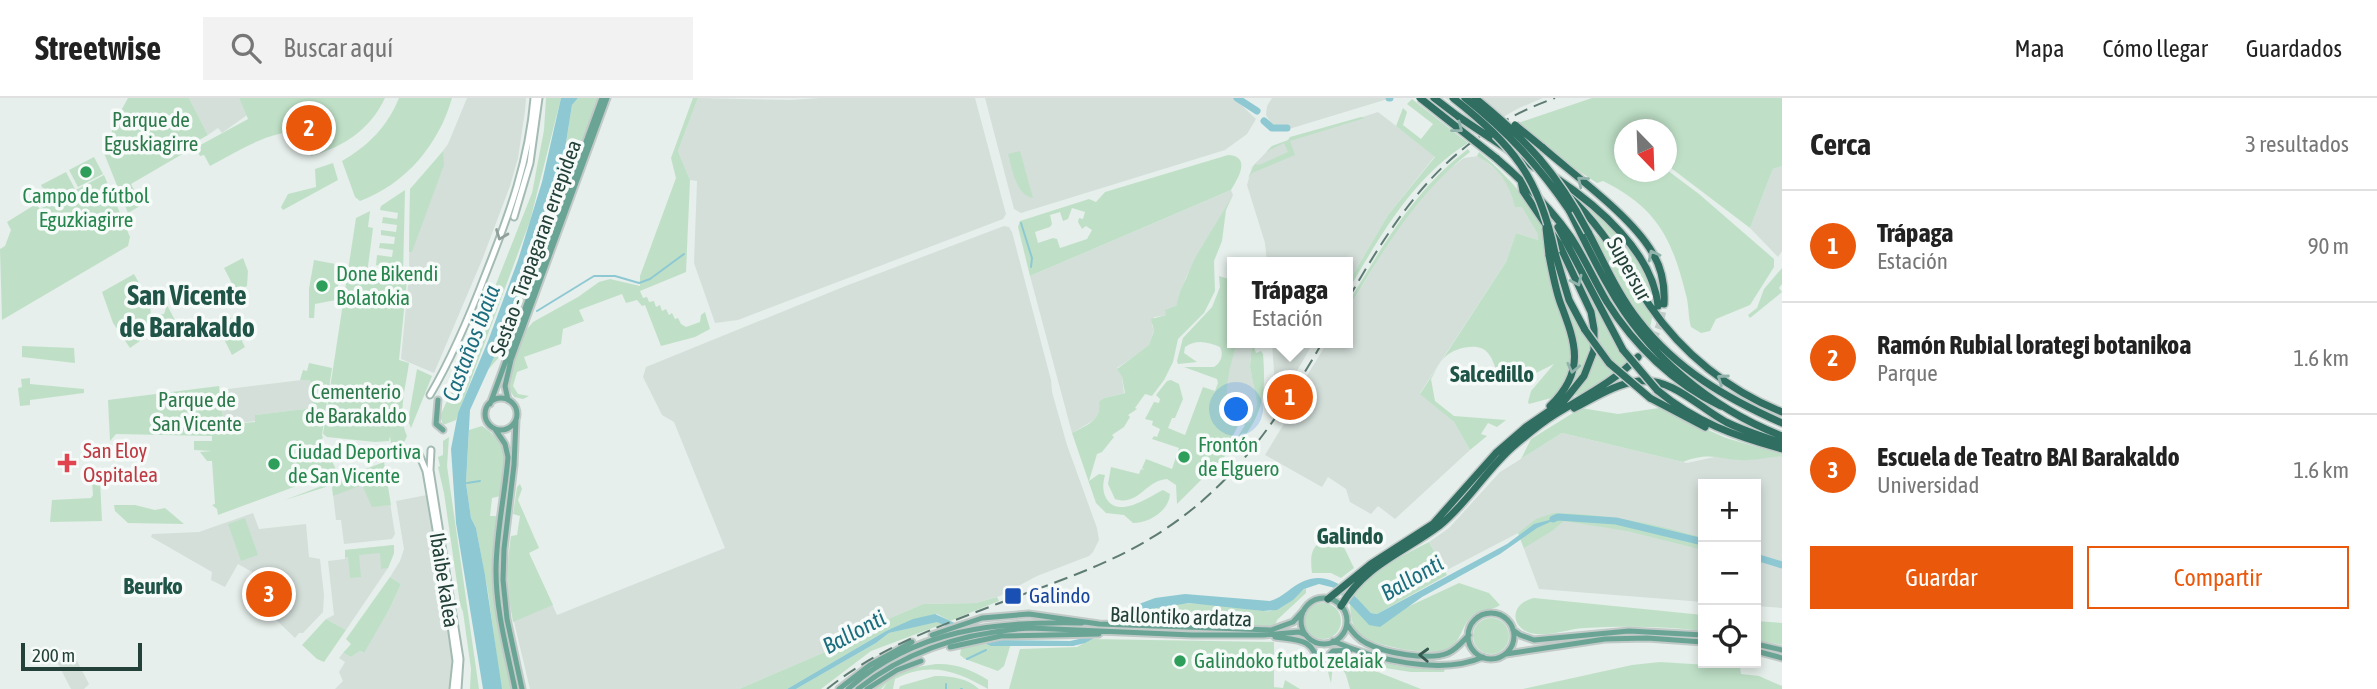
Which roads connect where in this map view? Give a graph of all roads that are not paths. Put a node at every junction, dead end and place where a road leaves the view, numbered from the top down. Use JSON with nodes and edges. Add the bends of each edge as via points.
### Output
{"nodes":[{"id":1,"x":536,"y":98,"type":"edge"},
{"id":2,"x":602,"y":98,"type":"edge"},
{"id":3,"x":607,"y":98,"type":"edge"},
{"id":4,"x":1420,"y":98,"type":"edge"},
{"id":5,"x":1434,"y":98,"type":"edge"},
{"id":6,"x":1453,"y":98,"type":"edge"},
{"id":7,"x":1465,"y":98,"type":"edge"},
{"id":8,"x":1477,"y":98,"type":"edge"},
{"id":9,"x":602,"y":107,"type":"junction"},
{"id":10,"x":528,"y":146,"type":"junction"},
{"id":11,"x":521,"y":158,"type":"dead end"},
{"id":12,"x":1528,"y":162,"type":"junction"},
{"id":13,"x":1521,"y":180,"type":"junction"},
{"id":14,"x":514,"y":216,"type":"dead end"},
{"id":15,"x":1555,"y":216,"type":"junction"},
{"id":16,"x":1552,"y":254,"type":"junction"},
{"id":17,"x":1638,"y":358,"type":"tunnel mouth"},
{"id":18,"x":430,"y":395,"type":"dead end"},
{"id":19,"x":438,"y":400,"type":"dead end"},
{"id":20,"x":508,"y":400,"type":"junction"},
{"id":21,"x":490,"y":404,"type":"junction"},
{"id":22,"x":1721,"y":406,"type":"junction"},
{"id":23,"x":1782,"y":412,"type":"edge"},
{"id":24,"x":516,"y":420,"type":"junction"},
{"id":25,"x":1782,"y":423,"type":"edge"},
{"id":26,"x":1526,"y":427,"type":"junction"},
{"id":27,"x":495,"y":429,"type":"junction"},
{"id":28,"x":443,"y":430,"type":"dead end"},
{"id":29,"x":1734,"y":436,"type":"junction"},
{"id":30,"x":1782,"y":436,"type":"edge"},
{"id":31,"x":1525,"y":437,"type":"junction"},
{"id":32,"x":1782,"y":443,"type":"edge"},
{"id":33,"x":431,"y":450,"type":"dead end"},
{"id":34,"x":1782,"y":450,"type":"edge"},
{"id":35,"x":419,"y":454,"type":"dead end"},
{"id":36,"x":1398,"y":549,"type":"junction"},
{"id":37,"x":1328,"y":598,"type":"junction"},
{"id":38,"x":1341,"y":606,"type":"junction"},
{"id":39,"x":1304,"y":610,"type":"junction"},
{"id":40,"x":1346,"y":623,"type":"junction"},
{"id":41,"x":1099,"y":624,"type":"junction"},
{"id":42,"x":1513,"y":630,"type":"junction"},
{"id":43,"x":1127,"y":632,"type":"junction"},
{"id":44,"x":932,"y":635,"type":"dead end"},
{"id":45,"x":1270,"y":635,"type":"junction"},
{"id":46,"x":1306,"y":635,"type":"junction"},
{"id":47,"x":1469,"y":635,"type":"junction"},
{"id":48,"x":1698,"y":635,"type":"edge"},
{"id":49,"x":1333,"y":641,"type":"junction"},
{"id":50,"x":912,"y":642,"type":"dead end"},
{"id":51,"x":1698,"y":642,"type":"edge"},
{"id":52,"x":1761,"y":645,"type":"edge"},
{"id":53,"x":950,"y":647,"type":"dead end"},
{"id":54,"x":1782,"y":650,"type":"edge"},
{"id":55,"x":1761,"y":652,"type":"edge"},
{"id":56,"x":1506,"y":654,"type":"junction"},
{"id":57,"x":1370,"y":655,"type":"junction"},
{"id":58,"x":1483,"y":657,"type":"junction"},
{"id":59,"x":1782,"y":658,"type":"edge"},
{"id":60,"x":921,"y":661,"type":"dead end"},
{"id":61,"x":456,"y":689,"type":"edge"},
{"id":62,"x":515,"y":689,"type":"edge"},
{"id":63,"x":522,"y":689,"type":"edge"},
{"id":64,"x":839,"y":689,"type":"edge"},
{"id":65,"x":848,"y":689,"type":"edge"},
{"id":66,"x":858,"y":689,"type":"edge"},
{"id":67,"x":867,"y":689,"type":"edge"}],
"edges":[{"from":1,"to":10,"type":"main road"},
{"from":1,"to":14,"type":"main road","via":[[530,163]]},
{"from":2,"to":9,"type":"main road"},
{"from":3,"to":9,"type":"main road"},
{"from":4,"to":13,"type":"highway","one_way":true,"bridge":true},
{"from":5,"to":12,"type":"highway","bridge":true},
{"from":6,"to":16,"type":"highway","bridge":true,"via":[[1509,146],[1527,171],[1543,210]]},
{"from":7,"to":22,"type":"highway","name":"Supersur","bridge":true,"via":[[1519,145],[1547,178],[1633,324],[1672,369]]},
{"from":12,"to":8,"type":"highway","one_way":true,"bridge":true,"via":[[1564,183],[1626,239],[1647,268],[1661,305],[1659,265],[1644,238],[1542,147]]},
{"from":8,"to":25,"type":"highway","name":"Supersur","bridge":true,"via":[[1544,162],[1566,192],[1638,320],[1675,361],[1731,399]]},
{"from":9,"to":20,"type":"main road","name":"Sestao - Trapagaran errepidea","via":[[515,349],[506,381]]},
{"from":9,"to":21,"type":"main road","name":"Sestao - Trapagaran errepidea"},
{"from":10,"to":11,"type":"main road"},
{"from":10,"to":18,"type":"main road","one_way":true,"via":[[517,191],[488,268]]},
{"from":23,"to":12,"type":"highway","one_way":true,"via":[[1726,382],[1682,345],[1586,213]]},
{"from":13,"to":15,"type":"highway"},
{"from":13,"to":26,"type":"highway","one_way":true,"via":[[1523,191],[1559,244],[1579,284],[1595,336],[1592,358],[1579,384],[1564,401]]},
{"from":15,"to":22,"type":"highway","via":[[1636,340],[1689,388]]},
{"from":15,"to":29,"type":"highway","bridge":true,"via":[[1623,350],[1657,390],[1693,416]]},
{"from":16,"to":26,"type":"highway","one_way":true,"via":[[1556,290],[1574,342],[1574,367],[1560,397]]},
{"from":16,"to":29,"type":"highway","bridge":true,"via":[[1569,300],[1609,363],[1650,398],[1701,426]]},
{"from":17,"to":31,"type":"highway"},
{"from":19,"to":28,"type":"main road","via":[[436,424]]},
{"from":20,"to":21,"type":"main road"},
{"from":20,"to":24,"type":"main road","via":[[515,408]]},
{"from":21,"to":27,"type":"main road","via":[[485,416]]},
{"from":22,"to":30,"type":"highway"},
{"from":24,"to":27,"type":"main road","via":[[507,429]]},
{"from":24,"to":63,"type":"main road","via":[[503,580]]},
{"from":26,"to":36,"type":"highway","via":[[1496,453],[1433,524]]},
{"from":27,"to":62,"type":"main road","via":[[508,457],[496,584]]},
{"from":29,"to":34,"type":"highway"},
{"from":31,"to":32,"type":"highway","via":[[1572,409],[1625,384],[1643,381],[1670,386],[1730,424]]},
{"from":31,"to":36,"type":"highway","via":[[1451,515]]},
{"from":33,"to":61,"type":"main road","name":"Ibaibe kalea","via":[[430,470],[460,659]]},
{"from":35,"to":61,"type":"main road","name":"Ibaibe kalea","via":[[426,471],[456,661]]},
{"from":36,"to":37,"type":"highway","via":[[1370,564]]},
{"from":36,"to":38,"type":"highway","via":[[1352,587]]},
{"from":37,"to":38,"type":"main road"},
{"from":37,"to":39,"type":"main road","via":[[1314,601]]},
{"from":38,"to":40,"type":"main road"},
{"from":39,"to":41,"type":"main road","name":"Ballontiko ardatza","via":[[1293,622],[1270,631]]},
{"from":39,"to":46,"type":"main road","via":[[1301,623]]},
{"from":47,"to":40,"type":"main road","one_way":true,"via":[[1453,651],[1425,656],[1373,647]]},
{"from":40,"to":49,"type":"main road"},
{"from":41,"to":44,"type":"main road","via":[[1007,614]]},
{"from":41,"to":65,"type":"main road","name":"Ballontiko ardatza","via":[[1007,623],[956,632],[916,646]]},
{"from":42,"to":47,"type":"main road","via":[[1504,617],[1491,614],[1478,618]]},
{"from":42,"to":48,"type":"main road","via":[[1534,640],[1629,631]]},
{"from":42,"to":56,"type":"main road","via":[[1513,643]]},
{"from":43,"to":45,"type":"main road","name":"Ballontiko ardatza"},
{"from":43,"to":53,"type":"main road","via":[[993,637]]},
{"from":43,"to":66,"type":"main road","name":"Ballontiko ardatza","via":[[1018,628],[957,638],[897,662]]},
{"from":45,"to":46,"type":"main road","name":"Ballontiko ardatza"},
{"from":45,"to":57,"type":"main road","via":[[1308,644],[1316,652],[1318,666],[1333,650]]},
{"from":46,"to":49,"type":"main road","via":[[1315,642]]},
{"from":47,"to":58,"type":"main road","via":[[1472,648]]},
{"from":49,"to":57,"type":"main road"},
{"from":50,"to":64,"type":"main road"},
{"from":51,"to":56,"type":"main road","via":[[1605,639]]},
{"from":52,"to":54,"type":"main road"},
{"from":55,"to":59,"type":"main road"},
{"from":56,"to":58,"type":"main road","via":[[1495,659]]},
{"from":57,"to":58,"type":"main road","via":[[1406,664],[1456,663]]},
{"from":60,"to":67,"type":"main road"}]}
